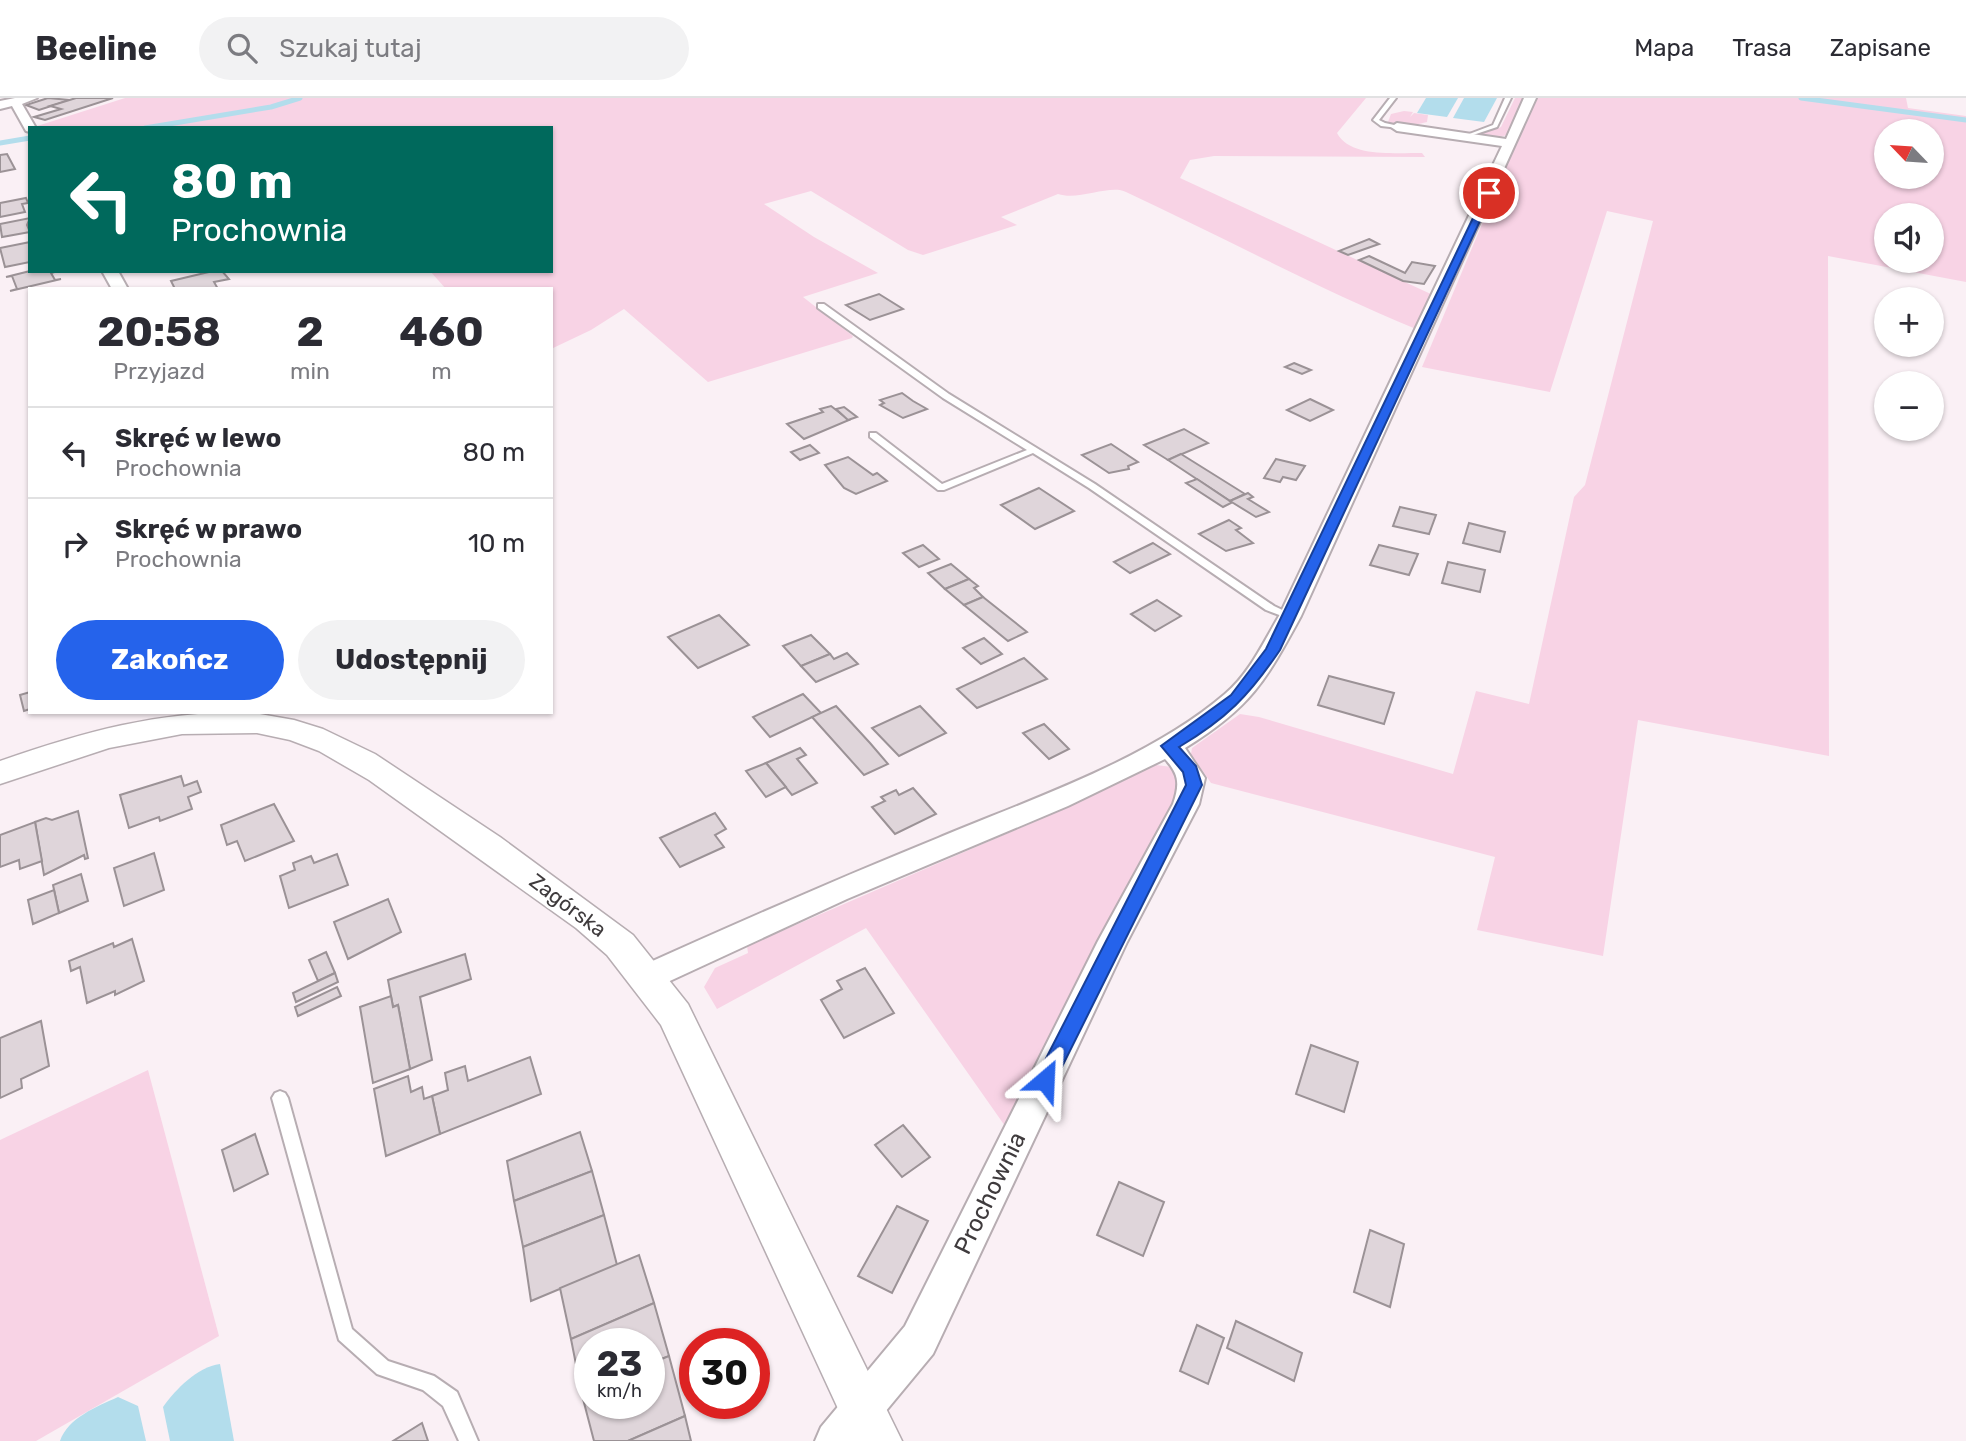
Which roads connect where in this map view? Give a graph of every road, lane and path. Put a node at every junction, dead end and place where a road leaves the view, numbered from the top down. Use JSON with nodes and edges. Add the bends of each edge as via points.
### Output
{"nodes":[{"id":1,"x":31,"y":98,"type":"edge"},
{"id":2,"x":1393,"y":98,"type":"edge"},
{"id":3,"x":1508,"y":98,"type":"edge"},
{"id":4,"x":1530,"y":98,"type":"edge"},
{"id":5,"x":16,"y":103,"type":"junction"},
{"id":6,"x":0,"y":105,"type":"edge"},
{"id":7,"x":29,"y":126,"type":"edge"},
{"id":8,"x":1396,"y":127,"type":"joint"},
{"id":9,"x":1466,"y":137,"type":"junction"},
{"id":10,"x":1508,"y":148,"type":"junction"},
{"id":11,"x":821,"y":306,"type":"dead end"},
{"id":12,"x":873,"y":435,"type":"dead end"},
{"id":13,"x":1031,"y":451,"type":"junction"},
{"id":14,"x":1290,"y":616,"type":"junction"},
{"id":15,"x":264,"y":718,"type":"edge"},
{"id":16,"x":1169,"y":746,"type":"junction"},
{"id":17,"x":0,"y":773,"type":"edge"},
{"id":18,"x":648,"y":977,"type":"junction"},
{"id":19,"x":280,"y":1098,"type":"dead end"},
{"id":20,"x":871,"y":1424,"type":"edge"},
{"id":21,"x":469,"y":1441,"type":"edge"},
{"id":22,"x":835,"y":1441,"type":"edge"}],
"edges":[{"from":1,"to":5,"type":"street"},
{"from":2,"to":8,"type":"lane","via":[[1376,120]]},
{"from":3,"to":9,"type":"lane","via":[[1495,126]]},
{"from":4,"to":10,"type":"street"},
{"from":5,"to":6,"type":"street"},
{"from":5,"to":7,"type":"street"},
{"from":8,"to":9,"type":"street"},
{"from":9,"to":10,"type":"street"},
{"from":10,"to":14,"type":"street"},
{"from":11,"to":13,"type":"lane"},
{"from":12,"to":13,"type":"lane","via":[[941,488]]},
{"from":13,"to":14,"type":"lane","via":[[1092,486],[1270,608]]},
{"from":14,"to":16,"type":"street","via":[[1257,674],[1237,698]]},
{"from":15,"to":17,"type":"street","name":"Zagórska","via":[[150,729]]},
{"from":15,"to":18,"type":"street","name":"Zagórska","via":[[361,759],[588,918]]},
{"from":16,"to":18,"type":"street"},
{"from":16,"to":20,"type":"street","name":"Prochownia","via":[[1190,770],[1194,785],[1186,804],[1113,941],[919,1340]]},
{"from":18,"to":20,"type":"street","name":"Zagórska","via":[[675,1015]]},
{"from":19,"to":21,"type":"lane","via":[[345,1334],[383,1368],[428,1382],[450,1399]]},
{"from":20,"to":22,"type":"street","name":"Prochownia"}]}
